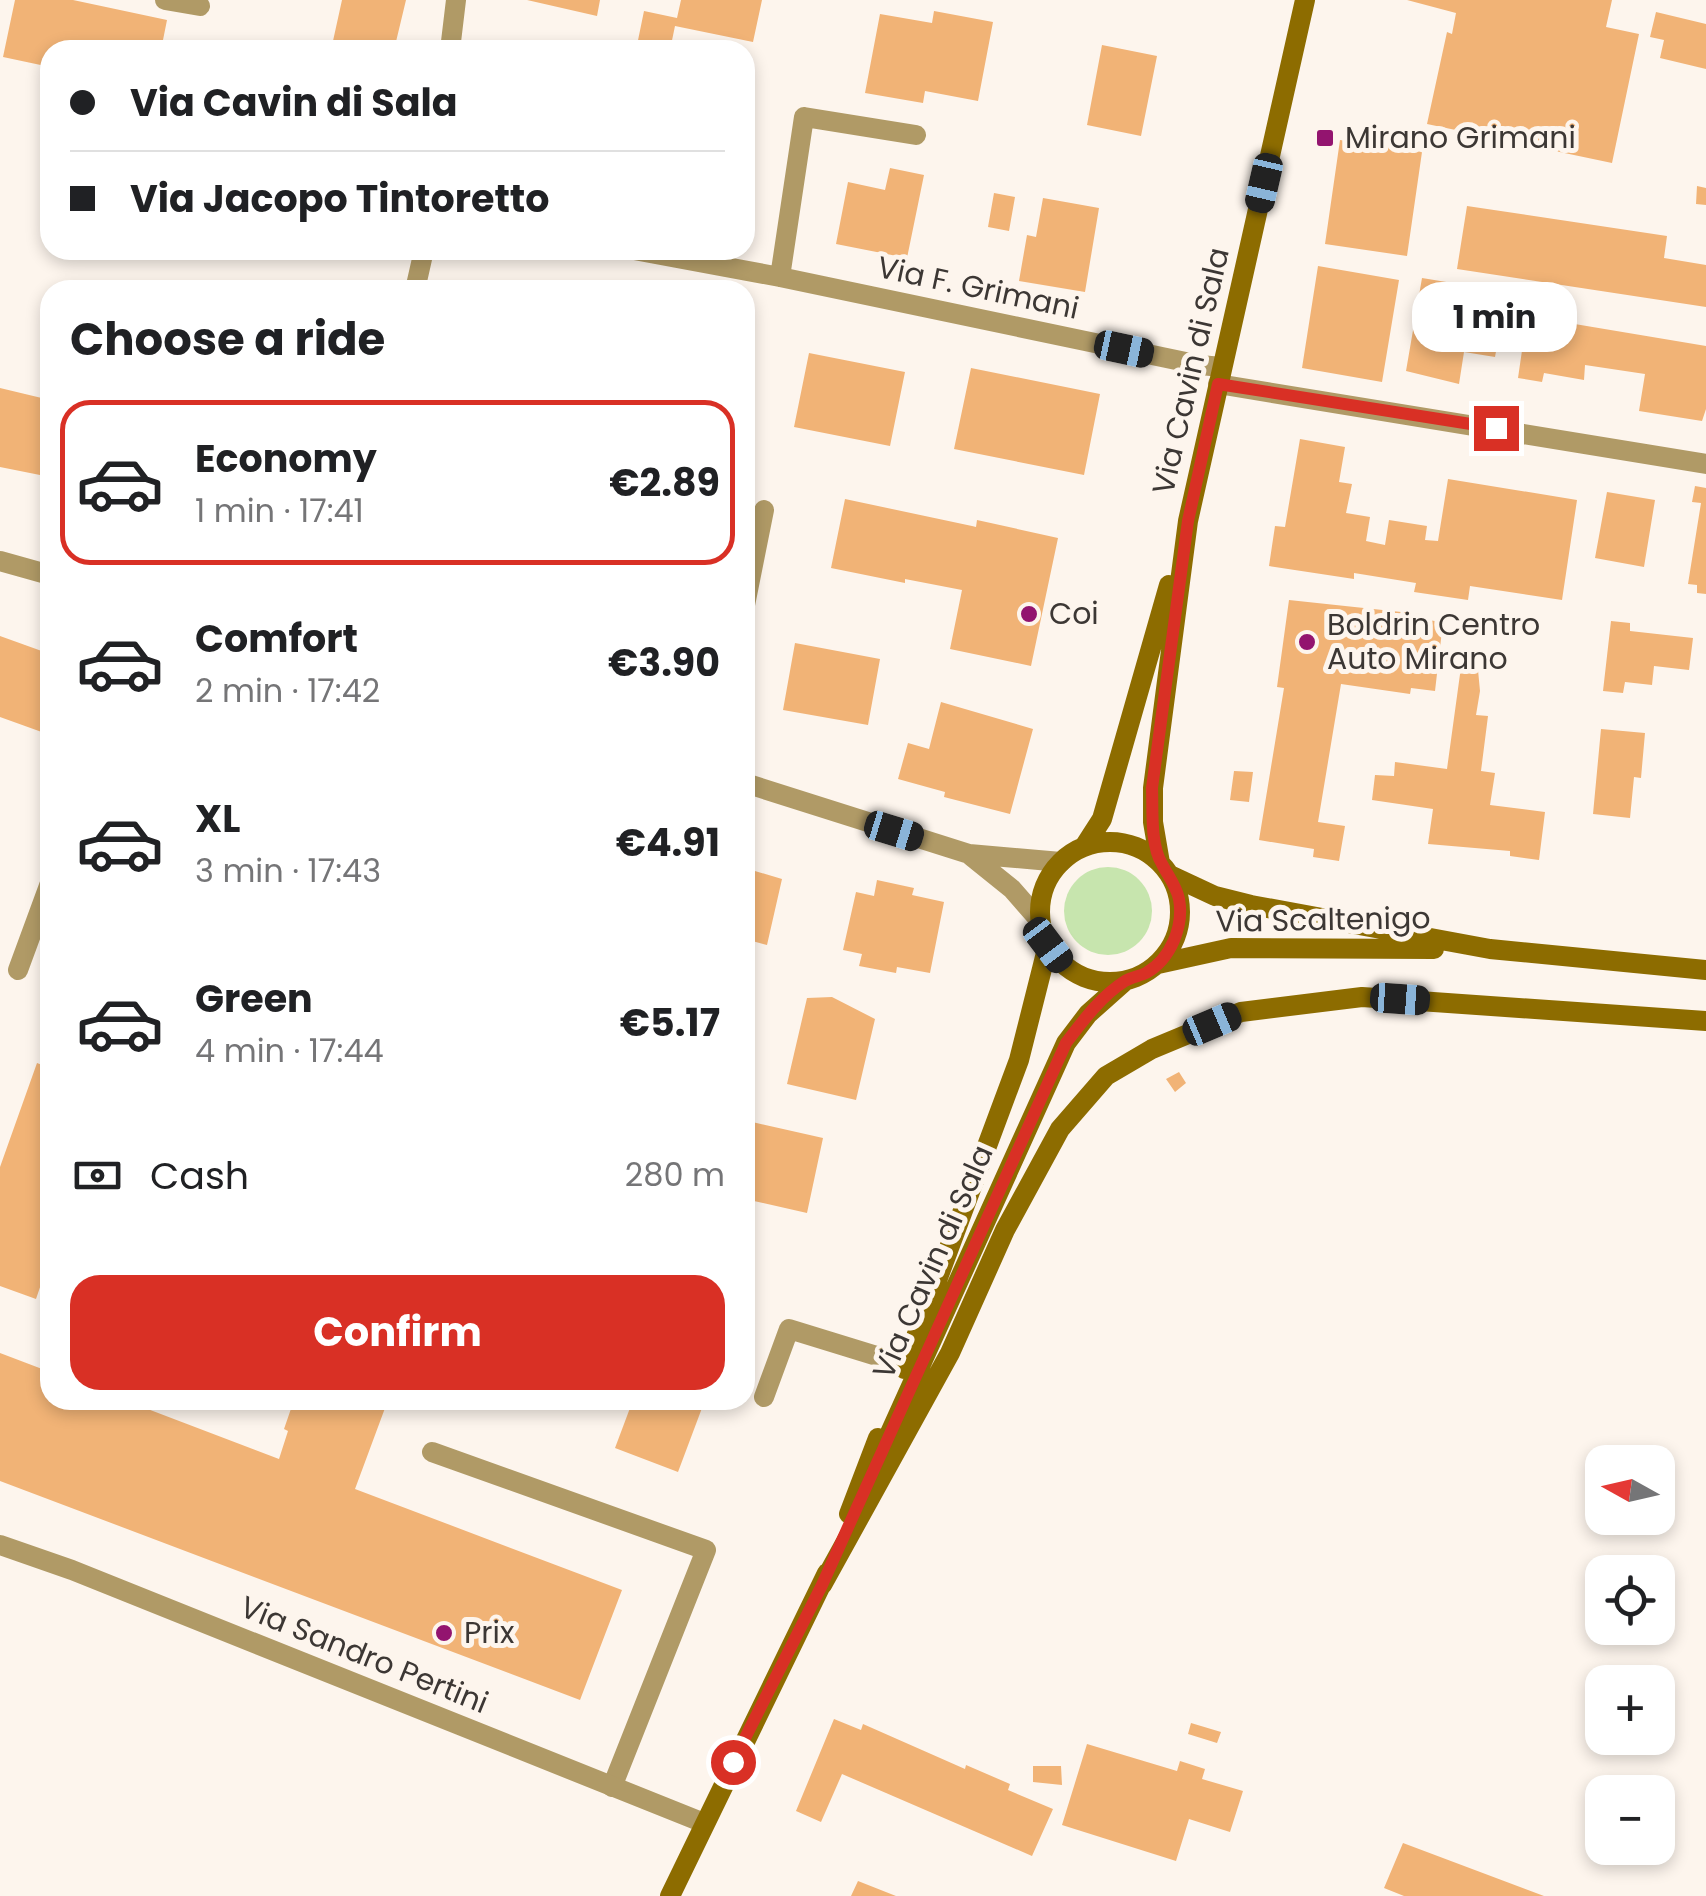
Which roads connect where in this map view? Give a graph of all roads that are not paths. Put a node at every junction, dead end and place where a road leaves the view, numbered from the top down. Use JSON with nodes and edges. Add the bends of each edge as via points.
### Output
{"nodes":[{"id":1,"x":165,"y":0,"type":"edge"},
{"id":2,"x":456,"y":0,"type":"edge"},
{"id":3,"x":1305,"y":0,"type":"edge"},
{"id":4,"x":200,"y":6,"type":"dead end"},
{"id":5,"x":451,"y":40,"type":"edge"},
{"id":6,"x":916,"y":136,"type":"dead end"},
{"id":7,"x":688,"y":260,"type":"edge"},
{"id":8,"x":780,"y":277,"type":"junction"},
{"id":9,"x":1220,"y":375,"type":"junction"},
{"id":10,"x":1706,"y":464,"type":"edge"},
{"id":11,"x":764,"y":510,"type":"dead end"},
{"id":12,"x":1188,"y":521,"type":"junction"},
{"id":13,"x":755,"y":555,"type":"edge"},
{"id":14,"x":0,"y":560,"type":"edge"},
{"id":15,"x":40,"y":572,"type":"edge"},
{"id":16,"x":755,"y":786,"type":"edge"},
{"id":17,"x":1084,"y":847,"type":"junction"},
{"id":18,"x":969,"y":854,"type":"junction"},
{"id":19,"x":1061,"y":862,"type":"junction"},
{"id":20,"x":1165,"y":869,"type":"junction"},
{"id":21,"x":40,"y":910,"type":"edge"},
{"id":22,"x":1040,"y":921,"type":"junction"},
{"id":23,"x":1048,"y":945,"type":"junction"},
{"id":24,"x":1490,"y":949,"type":"junction"},
{"id":25,"x":1158,"y":964,"type":"junction"},
{"id":26,"x":18,"y":970,"type":"dead end"},
{"id":27,"x":1706,"y":970,"type":"edge"},
{"id":28,"x":1125,"y":981,"type":"junction"},
{"id":29,"x":1706,"y":1021,"type":"edge"},
{"id":30,"x":906,"y":1365,"type":"junction"},
{"id":31,"x":764,"y":1397,"type":"dead end"},
{"id":32,"x":432,"y":1452,"type":"dead end"},
{"id":33,"x":0,"y":1545,"type":"edge"},
{"id":34,"x":822,"y":1585,"type":"junction"},
{"id":35,"x":612,"y":1787,"type":"junction"},
{"id":36,"x":704,"y":1824,"type":"junction"},
{"id":37,"x":670,"y":1896,"type":"edge"}],
"edges":[{"from":1,"to":4,"type":"street"},
{"from":2,"to":5,"type":"street"},
{"from":3,"to":9,"type":"main road","name":"Via Cavin di Sala"},
{"from":6,"to":8,"type":"street","via":[[804,117]]},
{"from":7,"to":8,"type":"street","name":"Via F. Grimani"},
{"from":8,"to":9,"type":"street","name":"Via F. Grimani","via":[[1200,365]]},
{"from":9,"to":10,"type":"street","name":"Via F. Grimani"},
{"from":9,"to":12,"type":"main road","name":"Via Cavin di Sala"},
{"from":11,"to":13,"type":"street"},
{"from":12,"to":17,"type":"main road","name":"Via Cavin di Sala","via":[[1102,819]]},
{"from":12,"to":20,"type":"main road","name":"Via Cavin di Sala","via":[[1152,788]]},
{"from":14,"to":15,"type":"street"},
{"from":16,"to":18,"type":"street"},
{"from":17,"to":19,"type":"main road"},
{"from":17,"to":20,"type":"main road","via":[[1138,847]]},
{"from":18,"to":19,"type":"street"},
{"from":18,"to":22,"type":"street"},
{"from":19,"to":22,"type":"main road","via":[[1048,879]]},
{"from":20,"to":24,"type":"main road","name":"Via Scaltenigo","via":[[1215,896],[1251,905]]},
{"from":20,"to":25,"type":"main road","via":[[1179,897],[1180,921]]},
{"from":21,"to":26,"type":"street"},
{"from":22,"to":23,"type":"main road"},
{"from":23,"to":28,"type":"main road","via":[[1080,976]]},
{"from":23,"to":30,"type":"main road","name":"Via Cavin di Sala","via":[[1018,1060]]},
{"from":24,"to":25,"type":"main road","name":"Via Scaltenigo","via":[[1231,948]]},
{"from":24,"to":27,"type":"main road","name":"Via Scaltenigo"},
{"from":25,"to":28,"type":"main road"},
{"from":28,"to":34,"type":"main road","name":"Via Cavin di Sala","via":[[1066,1043]]},
{"from":29,"to":34,"type":"main road","via":[[1362,996],[1242,1012],[1106,1076],[1060,1129],[950,1352]]},
{"from":30,"to":31,"type":"street","via":[[789,1330]]},
{"from":30,"to":34,"type":"main road","name":"Via Cavin di Sala"},
{"from":32,"to":35,"type":"street","via":[[706,1550]]},
{"from":33,"to":35,"type":"street","name":"Via Sandro Pertini"},
{"from":34,"to":36,"type":"main road","name":"Via Cavin di Sala"},
{"from":35,"to":36,"type":"street","name":"Via Sandro Pertini"},
{"from":36,"to":37,"type":"main road","name":"Via Cavin di Sala"}]}
